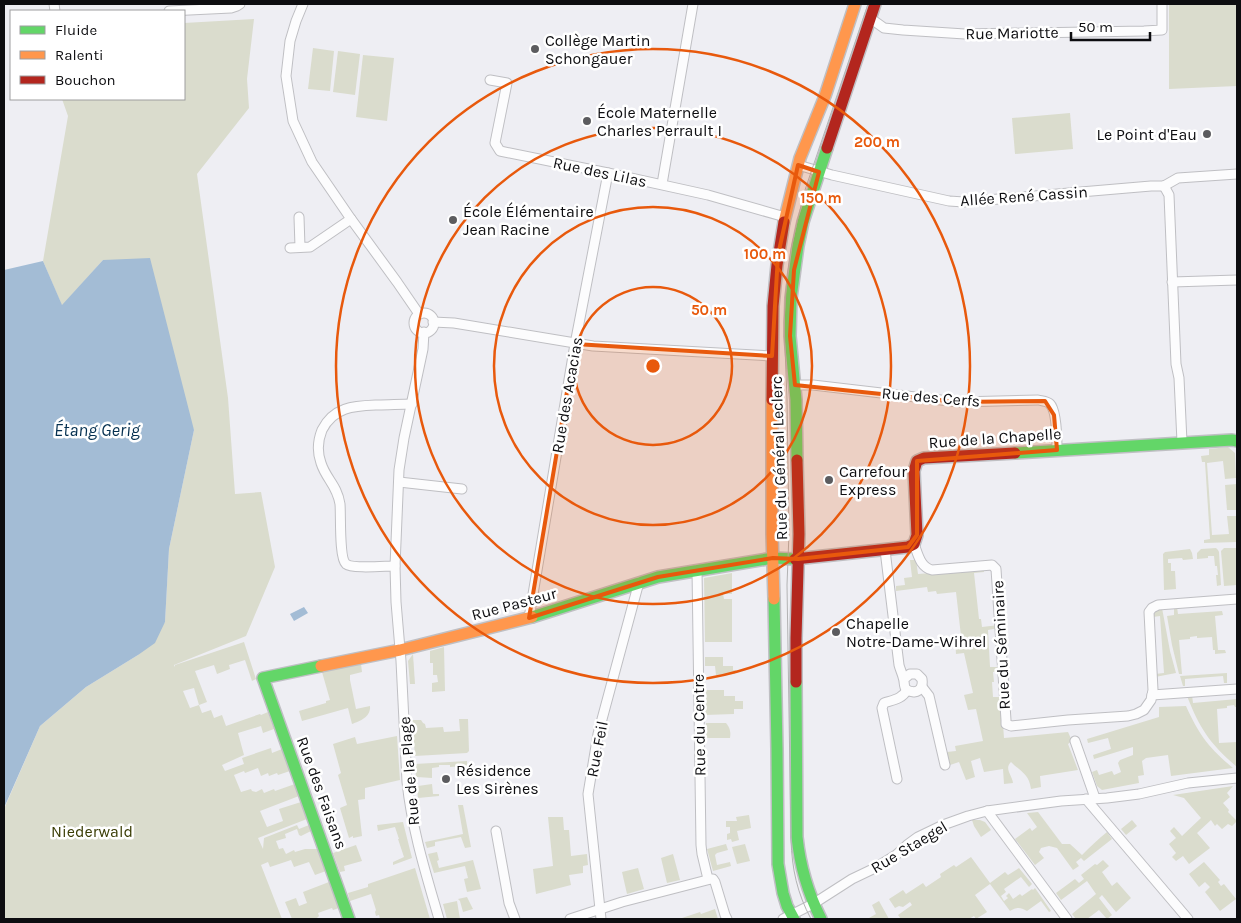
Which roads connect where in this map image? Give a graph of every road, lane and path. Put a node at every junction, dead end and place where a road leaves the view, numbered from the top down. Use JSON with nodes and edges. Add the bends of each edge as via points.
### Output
{"nodes":[{"id":1,"x":239,"y":4,"type":"edge"},
{"id":2,"x":303,"y":4,"type":"edge"},
{"id":3,"x":693,"y":4,"type":"edge"},
{"id":4,"x":855,"y":4,"type":"edge"},
{"id":5,"x":875,"y":4,"type":"edge"},
{"id":6,"x":1162,"y":4,"type":"edge"},
{"id":7,"x":185,"y":10,"type":"edge"},
{"id":8,"x":870,"y":18,"type":"junction"},
{"id":9,"x":490,"y":80,"type":"dead end"},
{"id":10,"x":798,"y":165,"type":"junction"},
{"id":11,"x":819,"y":172,"type":"junction"},
{"id":12,"x":608,"y":173,"type":"junction"},
{"id":13,"x":1237,"y":174,"type":"edge"},
{"id":14,"x":662,"y":184,"type":"junction"},
{"id":15,"x":1164,"y":186,"type":"junction"},
{"id":16,"x":299,"y":217,"type":"dead end"},
{"id":17,"x":785,"y":217,"type":"junction"},
{"id":18,"x":351,"y":219,"type":"junction"},
{"id":19,"x":300,"y":247,"type":"junction"},
{"id":20,"x":290,"y":248,"type":"dead end"},
{"id":21,"x":1237,"y":280,"type":"edge"},
{"id":22,"x":1172,"y":282,"type":"junction"},
{"id":23,"x":419,"y":314,"type":"junction"},
{"id":24,"x":433,"y":322,"type":"junction"},
{"id":25,"x":424,"y":332,"type":"junction"},
{"id":26,"x":575,"y":344,"type":"junction"},
{"id":27,"x":772,"y":356,"type":"junction"},
{"id":28,"x":795,"y":385,"type":"junction"},
{"id":29,"x":412,"y":404,"type":"junction"},
{"id":30,"x":1237,"y":441,"type":"edge"},
{"id":31,"x":1182,"y":442,"type":"junction"},
{"id":32,"x":1057,"y":450,"type":"junction"},
{"id":33,"x":399,"y":482,"type":"junction"},
{"id":34,"x":462,"y":489,"type":"dead end"},
{"id":35,"x":914,"y":544,"type":"junction"},
{"id":36,"x":885,"y":550,"type":"junction"},
{"id":37,"x":772,"y":558,"type":"junction"},
{"id":38,"x":798,"y":559,"type":"junction"},
{"id":39,"x":395,"y":566,"type":"junction"},
{"id":40,"x":697,"y":570,"type":"junction"},
{"id":41,"x":639,"y":582,"type":"junction"},
{"id":42,"x":1237,"y":599,"type":"edge"},
{"id":43,"x":529,"y":618,"type":"junction"},
{"id":44,"x":400,"y":650,"type":"junction"},
{"id":45,"x":263,"y":678,"type":"joint"},
{"id":46,"x":904,"y":679,"type":"junction"},
{"id":47,"x":922,"y":686,"type":"junction"},
{"id":48,"x":1237,"y":688,"type":"edge"},
{"id":49,"x":907,"y":690,"type":"junction"},
{"id":50,"x":1152,"y":695,"type":"junction"},
{"id":51,"x":1075,"y":741,"type":"dead end"},
{"id":52,"x":945,"y":765,"type":"dead end"},
{"id":53,"x":1237,"y":778,"type":"edge"},
{"id":54,"x":897,"y":779,"type":"dead end"},
{"id":55,"x":1090,"y":799,"type":"junction"},
{"id":56,"x":987,"y":811,"type":"junction"},
{"id":57,"x":496,"y":831,"type":"dead end"},
{"id":58,"x":708,"y":879,"type":"junction"},
{"id":59,"x":813,"y":904,"type":"junction"},
{"id":60,"x":600,"y":909,"type":"junction"},
{"id":61,"x":790,"y":918,"type":"edge"},
{"id":62,"x":349,"y":919,"type":"edge"},
{"id":63,"x":439,"y":919,"type":"edge"},
{"id":64,"x":515,"y":919,"type":"edge"},
{"id":65,"x":570,"y":919,"type":"edge"},
{"id":66,"x":601,"y":919,"type":"edge"},
{"id":67,"x":728,"y":919,"type":"edge"},
{"id":68,"x":821,"y":919,"type":"edge"},
{"id":69,"x":1067,"y":919,"type":"edge"},
{"id":70,"x":1188,"y":919,"type":"edge"}],
"edges":[{"from":1,"to":7,"type":"street","via":[[231,8]]},
{"from":2,"to":18,"type":"street","via":[[290,41],[286,76],[293,121],[312,162]]},
{"from":3,"to":14,"type":"street"},
{"from":4,"to":10,"type":"main road","name":"Rue du Général Leclerc"},
{"from":5,"to":8,"type":"main road","name":"Rue du Général Leclerc"},
{"from":6,"to":8,"type":"street","name":"Rue Mariotte","via":[[1162,30],[952,33],[889,28]]},
{"from":8,"to":11,"type":"main road","name":"Rue du Général Leclerc"},
{"from":9,"to":12,"type":"street","name":"Rue des Lilas","via":[[507,83],[495,143],[500,151]]},
{"from":10,"to":11,"type":"street","name":"Allée René Cassin"},
{"from":10,"to":17,"type":"main road","name":"Rue du Général Leclerc"},
{"from":11,"to":15,"type":"street","name":"Allée René Cassin","via":[[964,202]]},
{"from":11,"to":28,"type":"main road","name":"Rue du Général Leclerc","via":[[803,222],[794,270],[790,336]]},
{"from":12,"to":14,"type":"street","name":"Rue des Lilas"},
{"from":12,"to":26,"type":"street","name":"Rue des Acacias"},
{"from":13,"to":15,"type":"street","name":"Allée René Cassin","via":[[1178,178]]},
{"from":14,"to":17,"type":"street","name":"Rue des Lilas"},
{"from":15,"to":22,"type":"street","via":[[1169,195]]},
{"from":16,"to":19,"type":"street"},
{"from":17,"to":27,"type":"main road","name":"Rue du Général Leclerc","via":[[773,296]]},
{"from":18,"to":19,"type":"street","via":[[310,247]]},
{"from":18,"to":23,"type":"street"},
{"from":19,"to":20,"type":"street"},
{"from":21,"to":22,"type":"street"},
{"from":22,"to":31,"type":"street"},
{"from":23,"to":24,"type":"street","via":[[428,314]]},
{"from":23,"to":25,"type":"street","via":[[414,325]]},
{"from":24,"to":25,"type":"street","via":[[431,329]]},
{"from":24,"to":26,"type":"street"},
{"from":25,"to":29,"type":"street","name":"Rue de la Plage"},
{"from":26,"to":27,"type":"street"},
{"from":26,"to":43,"type":"street","name":"Rue des Acacias"},
{"from":27,"to":37,"type":"main road","name":"Rue du Général Leclerc"},
{"from":28,"to":32,"type":"street","name":"Rue des Cerfs","via":[[958,402],[1045,401],[1052,407],[1054,415]]},
{"from":28,"to":38,"type":"main road","name":"Rue du Général Leclerc"},
{"from":29,"to":33,"type":"street","name":"Rue de la Plage"},
{"from":29,"to":39,"type":"street","via":[[345,408],[327,421],[318,448],[320,463],[339,498],[344,562],[355,566]]},
{"from":30,"to":31,"type":"main road","name":"Rue de la Chapelle"},
{"from":31,"to":32,"type":"main road","name":"Rue de la Chapelle"},
{"from":32,"to":35,"type":"main road","name":"Rue de la Chapelle","via":[[929,457],[917,461]]},
{"from":33,"to":34,"type":"street"},
{"from":33,"to":39,"type":"street","name":"Rue de la Plage"},
{"from":35,"to":36,"type":"main road"},
{"from":35,"to":50,"type":"street","name":"Rue du Séminaire","via":[[921,564],[927,569],[992,565],[996,568],[1006,724],[1132,715],[1147,707]]},
{"from":36,"to":38,"type":"main road"},
{"from":36,"to":46,"type":"street","via":[[898,665]]},
{"from":37,"to":38,"type":"main road"},
{"from":37,"to":40,"type":"main road","name":"Rue Pasteur"},
{"from":37,"to":61,"type":"main road","name":"Rue du Général Leclerc","via":[[779,871]]},
{"from":38,"to":59,"type":"main road","name":"Rue du Général Leclerc","via":[[795,696],[797,837],[802,872]]},
{"from":39,"to":44,"type":"street","name":"Rue de la Plage"},
{"from":40,"to":41,"type":"main road","name":"Rue Pasteur"},
{"from":40,"to":58,"type":"street","name":"Rue du Centre","via":[[700,845]]},
{"from":41,"to":43,"type":"main road","name":"Rue Pasteur"},
{"from":41,"to":60,"type":"street","name":"Rue Feil","via":[[598,734],[588,794]]},
{"from":42,"to":50,"type":"street","via":[[1152,608],[1149,612]]},
{"from":43,"to":44,"type":"main road","name":"Rue Pasteur"},
{"from":44,"to":45,"type":"main road","name":"Rue Pasteur"},
{"from":44,"to":63,"type":"street","name":"Rue de la Plage","via":[[411,812]]},
{"from":45,"to":62,"type":"main road","name":"Rue des Faisans"},
{"from":46,"to":47,"type":"street","via":[[910,674],[917,674],[922,679]]},
{"from":46,"to":49,"type":"street"},
{"from":47,"to":49,"type":"street","via":[[914,692]]},
{"from":47,"to":52,"type":"street","via":[[929,696]]},
{"from":48,"to":50,"type":"street"},
{"from":49,"to":54,"type":"street","via":[[899,698],[884,703],[882,708]]},
{"from":51,"to":55,"type":"street"},
{"from":53,"to":55,"type":"street","name":"Rue Staegel"},
{"from":55,"to":56,"type":"street","name":"Rue Staegel"},
{"from":55,"to":70,"type":"street"},
{"from":56,"to":59,"type":"street","name":"Rue Staegel","via":[[956,819],[930,831]]},
{"from":56,"to":69,"type":"street"},
{"from":57,"to":64,"type":"street"},
{"from":58,"to":60,"type":"street"},
{"from":58,"to":67,"type":"street","name":"Rue du Centre","via":[[714,880]]},
{"from":59,"to":61,"type":"street","name":"Rue Staegel"},
{"from":59,"to":68,"type":"main road","name":"Rue du Général Leclerc"},
{"from":60,"to":65,"type":"street"},
{"from":60,"to":66,"type":"street","name":"Rue Feil"}]}
